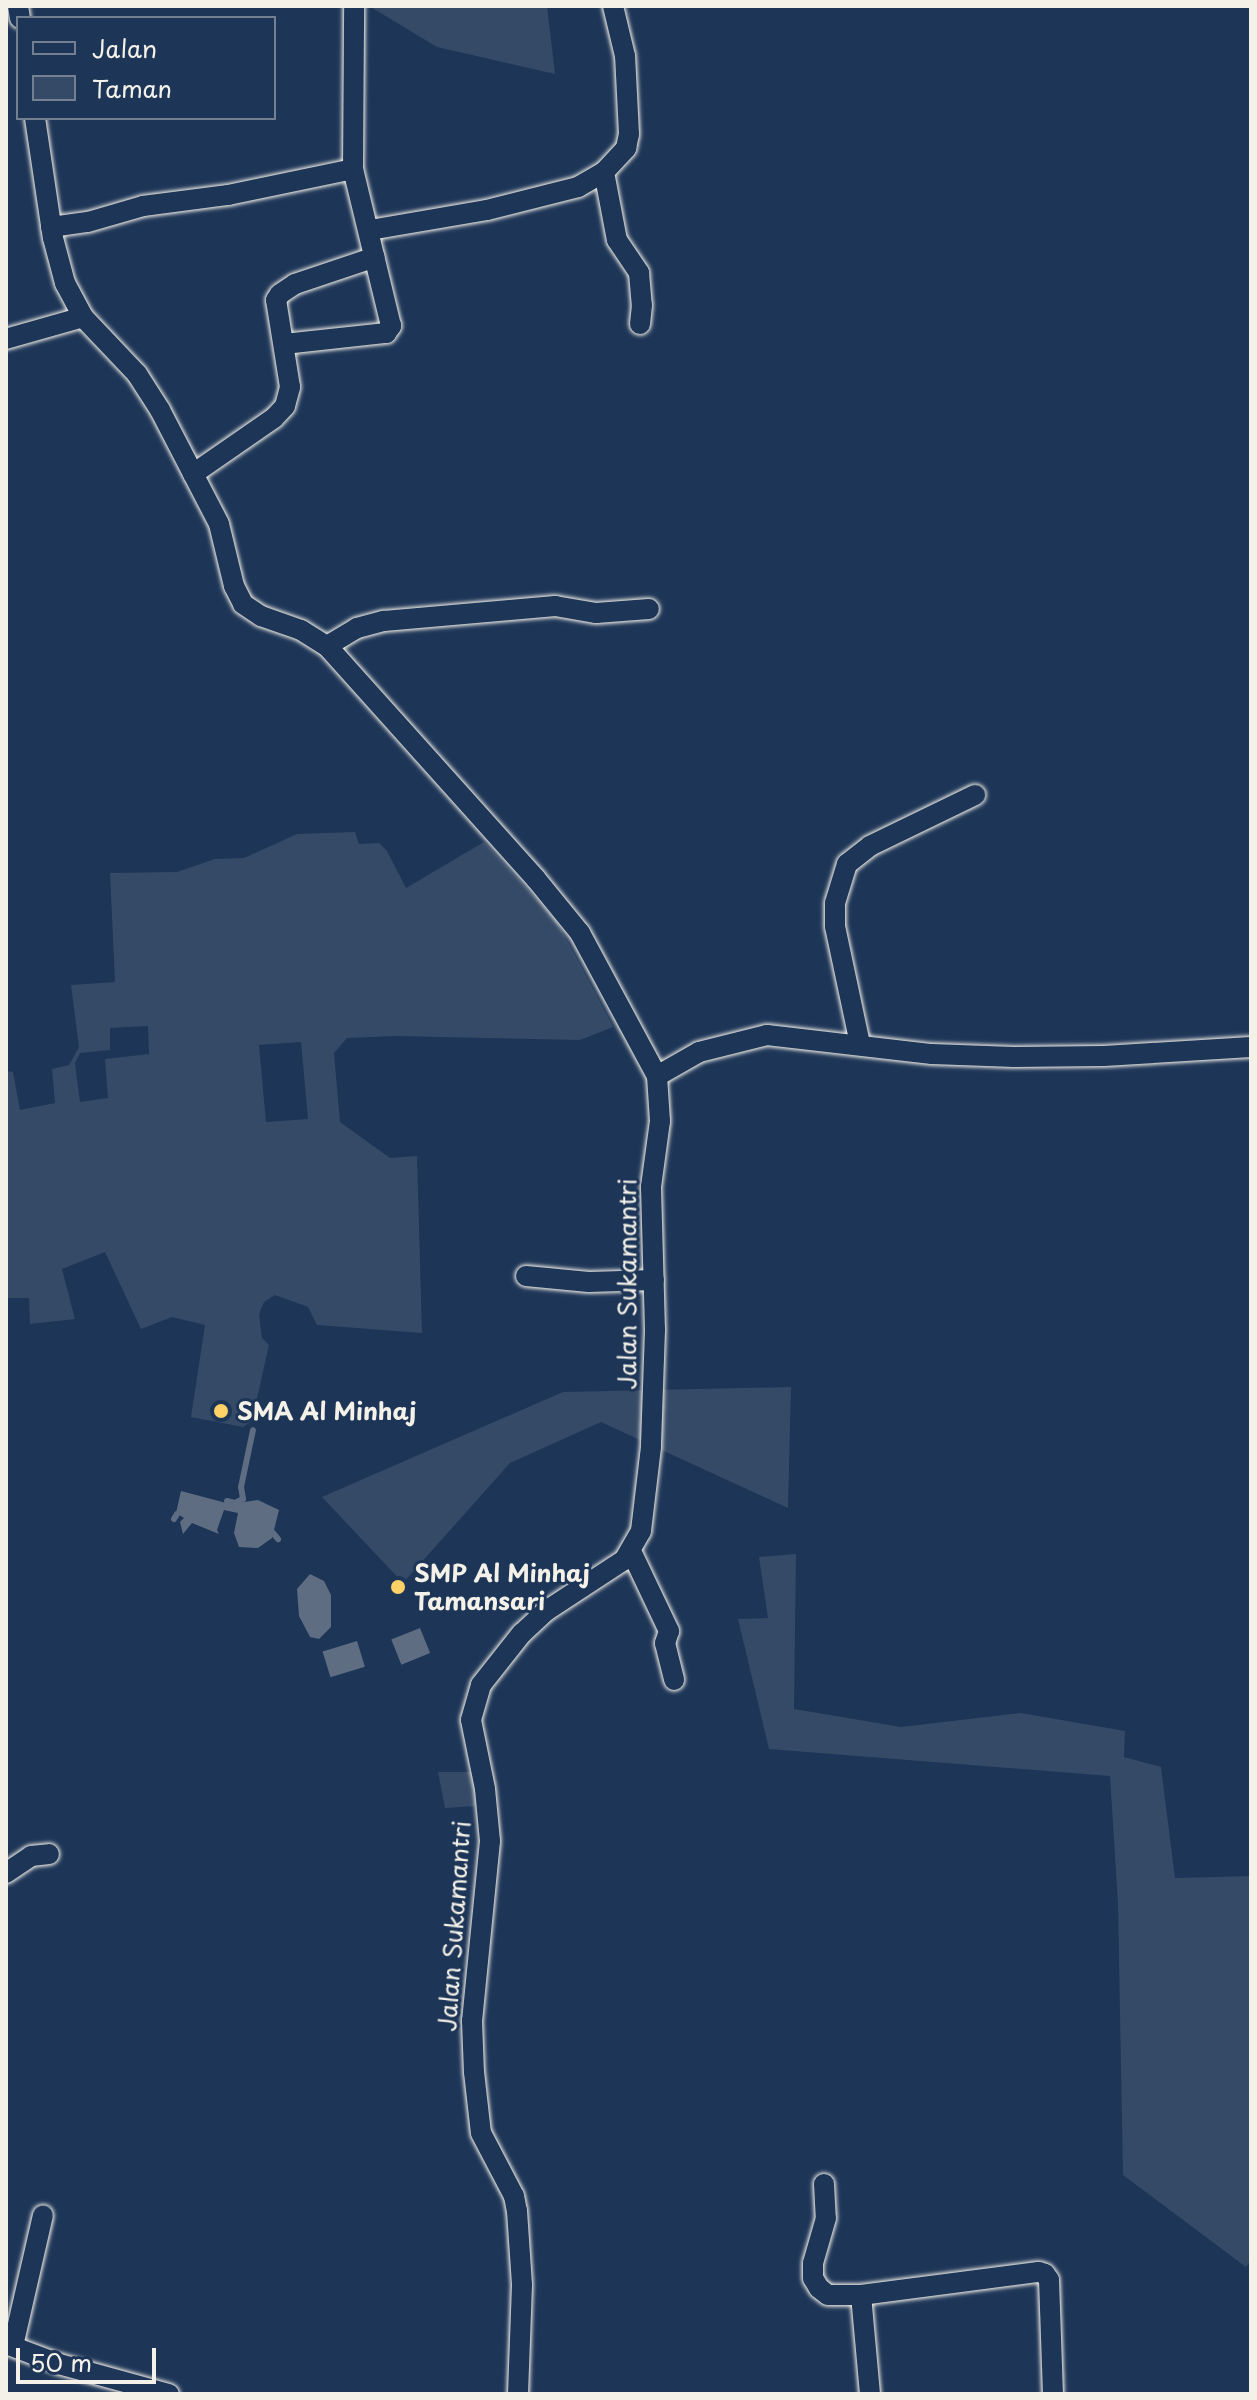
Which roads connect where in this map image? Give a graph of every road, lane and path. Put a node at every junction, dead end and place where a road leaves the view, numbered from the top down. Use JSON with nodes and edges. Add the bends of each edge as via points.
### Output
{"nodes":[{"id":1,"x":354,"y":6,"type":"edge"},
{"id":2,"x":613,"y":6,"type":"edge"},
{"id":3,"x":35,"y":120,"type":"edge"},
{"id":4,"x":353,"y":169,"type":"junction"},
{"id":5,"x":604,"y":172,"type":"junction"},
{"id":6,"x":51,"y":227,"type":"junction"},
{"id":7,"x":370,"y":230,"type":"junction"},
{"id":8,"x":375,"y":257,"type":"junction"},
{"id":9,"x":83,"y":317,"type":"junction"},
{"id":10,"x":640,"y":324,"type":"dead end"},
{"id":11,"x":6,"y":339,"type":"edge"},
{"id":12,"x":284,"y":344,"type":"junction"},
{"id":13,"x":193,"y":474,"type":"junction"},
{"id":14,"x":649,"y":609,"type":"dead end"},
{"id":15,"x":327,"y":646,"type":"junction"},
{"id":16,"x":975,"y":795,"type":"dead end"},
{"id":17,"x":860,"y":1044,"type":"junction"},
{"id":18,"x":1251,"y":1047,"type":"edge"},
{"id":19,"x":657,"y":1076,"type":"junction"},
{"id":20,"x":526,"y":1276,"type":"dead end"},
{"id":21,"x":654,"y":1280,"type":"junction"},
{"id":22,"x":631,"y":1551,"type":"junction"},
{"id":23,"x":674,"y":1680,"type":"dead end"},
{"id":24,"x":49,"y":1854,"type":"dead end"},
{"id":25,"x":6,"y":1873,"type":"edge"},
{"id":26,"x":824,"y":2184,"type":"dead end"},
{"id":27,"x":43,"y":2215,"type":"dead end"},
{"id":28,"x":861,"y":2295,"type":"junction"},
{"id":29,"x":10,"y":2345,"type":"edge"},
{"id":30,"x":169,"y":2394,"type":"edge"},
{"id":31,"x":518,"y":2394,"type":"edge"},
{"id":32,"x":870,"y":2394,"type":"edge"},
{"id":33,"x":1053,"y":2394,"type":"edge"}],
"edges":[{"from":1,"to":4,"type":"street"},
{"from":2,"to":5,"type":"street","via":[[625,56],[629,134],[626,148]]},
{"from":3,"to":6,"type":"street","name":"Jalan Sukamantri"},
{"from":4,"to":6,"type":"street"},
{"from":4,"to":7,"type":"street"},
{"from":5,"to":7,"type":"street","via":[[578,187],[487,210]]},
{"from":5,"to":10,"type":"street","via":[[617,240],[639,273]]},
{"from":6,"to":9,"type":"street","name":"Jalan Sukamantri","via":[[65,283]]},
{"from":7,"to":8,"type":"street"},
{"from":8,"to":12,"type":"street","via":[[280,294],[276,300]]},
{"from":8,"to":12,"type":"street","via":[[389,331]]},
{"from":9,"to":11,"type":"street"},
{"from":9,"to":13,"type":"street","name":"Jalan Sukamantri","via":[[149,391]]},
{"from":12,"to":13,"type":"street","via":[[290,387],[283,410]]},
{"from":13,"to":15,"type":"street","name":"Jalan Sukamantri","via":[[219,524],[243,604]]},
{"from":14,"to":15,"type":"street","via":[[596,613],[555,606],[384,621],[357,628]]},
{"from":15,"to":19,"type":"street","name":"Jalan Sukamantri","via":[[580,933]]},
{"from":16,"to":17,"type":"street","via":[[870,846],[847,864],[835,903],[835,926]]},
{"from":17,"to":18,"type":"street","via":[[1014,1057]]},
{"from":17,"to":19,"type":"street","via":[[755,1037],[699,1052]]},
{"from":19,"to":21,"type":"street","name":"Jalan Sukamantri","via":[[660,1121],[651,1187]]},
{"from":20,"to":21,"type":"street","via":[[589,1282]]},
{"from":21,"to":22,"type":"street","name":"Jalan Sukamantri","via":[[651,1447],[641,1531]]},
{"from":22,"to":23,"type":"street","via":[[669,1631],[665,1643]]},
{"from":22,"to":31,"type":"street","name":"Jalan Sukamantri","via":[[522,1633],[481,1685],[471,1720],[490,1841],[472,2021],[474,2072],[481,2133],[517,2211],[522,2285]]},
{"from":24,"to":25,"type":"street","via":[[31,1856]]},
{"from":26,"to":28,"type":"street","via":[[826,2218],[813,2278],[828,2295]]},
{"from":27,"to":29,"type":"street"},
{"from":28,"to":32,"type":"street"},
{"from":28,"to":33,"type":"street","via":[[1045,2274]]},
{"from":29,"to":30,"type":"street"}]}
